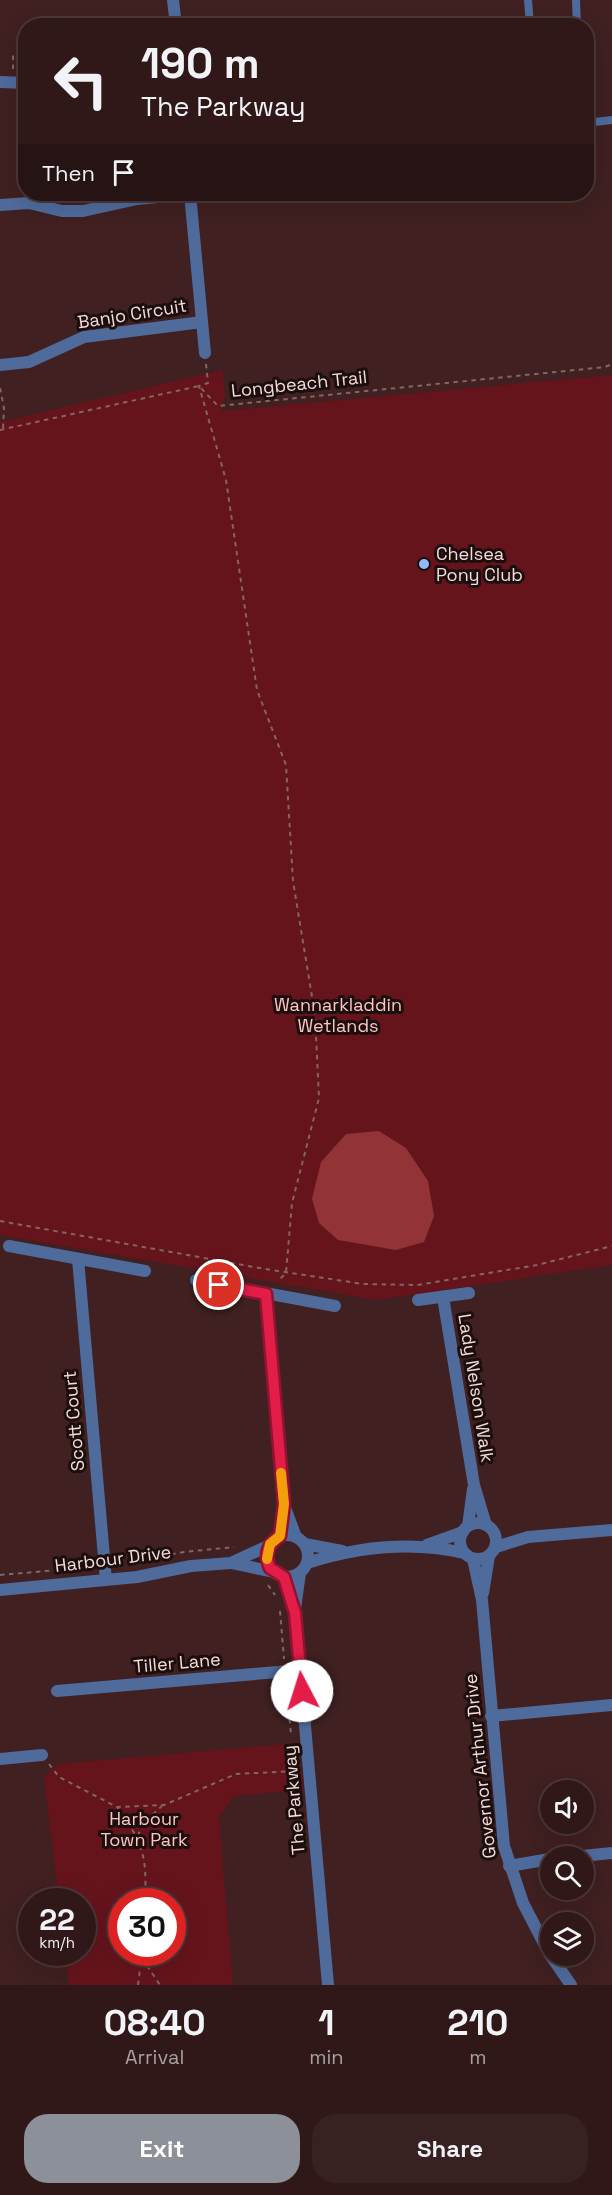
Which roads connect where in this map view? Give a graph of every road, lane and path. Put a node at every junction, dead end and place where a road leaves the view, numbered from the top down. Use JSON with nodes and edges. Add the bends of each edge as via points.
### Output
{"nodes":[{"id":1,"x":173,"y":0,"type":"edge"},
{"id":2,"x":528,"y":0,"type":"edge"},
{"id":3,"x":576,"y":0,"type":"edge"},
{"id":4,"x":175,"y":18,"type":"edge"},
{"id":5,"x":529,"y":18,"type":"edge"},
{"id":6,"x":577,"y":18,"type":"edge"},
{"id":7,"x":0,"y":82,"type":"edge"},
{"id":8,"x":18,"y":83,"type":"edge"},
{"id":9,"x":612,"y":120,"type":"edge"},
{"id":10,"x":594,"y":122,"type":"edge"},
{"id":11,"x":128,"y":201,"type":"edge"},
{"id":12,"x":191,"y":201,"type":"edge"},
{"id":13,"x":0,"y":205,"type":"edge"},
{"id":14,"x":202,"y":322,"type":"junction"},
{"id":15,"x":205,"y":352,"type":"joint"},
{"id":16,"x":612,"y":364,"type":"edge"},
{"id":17,"x":0,"y":365,"type":"edge"},
{"id":18,"x":199,"y":386,"type":"junction"},
{"id":19,"x":0,"y":388,"type":"edge"},
{"id":20,"x":1,"y":429,"type":"edge"},
{"id":21,"x":0,"y":1221,"type":"edge"},
{"id":22,"x":9,"y":1246,"type":"dead end"},
{"id":23,"x":612,"y":1246,"type":"edge"},
{"id":24,"x":78,"y":1259,"type":"junction"},
{"id":25,"x":145,"y":1271,"type":"dead end"},
{"id":26,"x":286,"y":1273,"type":"junction"},
{"id":27,"x":196,"y":1280,"type":"dead end"},
{"id":28,"x":469,"y":1293,"type":"dead end"},
{"id":29,"x":266,"y":1294,"type":"junction"},
{"id":30,"x":443,"y":1297,"type":"junction"},
{"id":31,"x":418,"y":1300,"type":"dead end"},
{"id":32,"x":335,"y":1306,"type":"dead end"},
{"id":33,"x":474,"y":1485,"type":"junction"},
{"id":34,"x":284,"y":1504,"type":"junction"},
{"id":35,"x":466,"y":1529,"type":"junction"},
{"id":36,"x":490,"y":1529,"type":"junction"},
{"id":37,"x":612,"y":1530,"type":"edge"},
{"id":38,"x":280,"y":1536,"type":"junction"},
{"id":39,"x":528,"y":1537,"type":"junction"},
{"id":40,"x":301,"y":1541,"type":"junction"},
{"id":41,"x":270,"y":1545,"type":"junction"},
{"id":42,"x":423,"y":1546,"type":"junction"},
{"id":43,"x":493,"y":1551,"type":"junction"},
{"id":44,"x":343,"y":1552,"type":"junction"},
{"id":45,"x":469,"y":1556,"type":"junction"},
{"id":46,"x":231,"y":1563,"type":"junction"},
{"id":47,"x":97,"y":1566,"type":"dead end"},
{"id":48,"x":303,"y":1568,"type":"junction"},
{"id":49,"x":279,"y":1574,"type":"junction"},
{"id":50,"x":0,"y":1575,"type":"edge"},
{"id":51,"x":106,"y":1580,"type":"junction"},
{"id":52,"x":264,"y":1583,"type":"dead end"},
{"id":53,"x":0,"y":1590,"type":"edge"},
{"id":54,"x":482,"y":1600,"type":"junction"},
{"id":55,"x":279,"y":1601,"type":"dead end"},
{"id":56,"x":280,"y":1610,"type":"dead end"},
{"id":57,"x":295,"y":1613,"type":"junction"},
{"id":58,"x":285,"y":1665,"type":"dead end"},
{"id":59,"x":301,"y":1670,"type":"junction"},
{"id":60,"x":57,"y":1691,"type":"dead end"},
{"id":61,"x":612,"y":1705,"type":"edge"},
{"id":62,"x":491,"y":1716,"type":"junction"},
{"id":63,"x":42,"y":1755,"type":"joint"},
{"id":64,"x":0,"y":1759,"type":"edge"},
{"id":65,"x":310,"y":1771,"type":"junction"},
{"id":66,"x":164,"y":1805,"type":"junction"},
{"id":67,"x":117,"y":1808,"type":"junction"},
{"id":68,"x":138,"y":1836,"type":"junction"},
{"id":69,"x":612,"y":1853,"type":"edge"},
{"id":70,"x":594,"y":1855,"type":"edge"},
{"id":71,"x":540,"y":1861,"type":"edge"},
{"id":72,"x":509,"y":1866,"type":"junction"},
{"id":73,"x":145,"y":1888,"type":"edge"},
{"id":74,"x":540,"y":1935,"type":"edge"},
{"id":75,"x":141,"y":1966,"type":"edge"},
{"id":76,"x":147,"y":1966,"type":"edge"},
{"id":77,"x":558,"y":1966,"type":"edge"},
{"id":78,"x":138,"y":1985,"type":"edge"},
{"id":79,"x":160,"y":1985,"type":"edge"},
{"id":80,"x":328,"y":1985,"type":"edge"},
{"id":81,"x":570,"y":1985,"type":"edge"}],
"edges":[{"from":1,"to":4,"type":"street"},
{"from":2,"to":5,"type":"lane"},
{"from":3,"to":6,"type":"lane"},
{"from":7,"to":8,"type":"street"},
{"from":9,"to":10,"type":"lane"},
{"from":11,"to":13,"type":"street","via":[[83,211],[62,211],[28,203]]},
{"from":12,"to":14,"type":"street"},
{"from":14,"to":15,"type":"street"},
{"from":14,"to":17,"type":"street","name":"Banjo Circuit","via":[[84,338],[29,362]]},
{"from":15,"to":18,"type":"path","via":[[208,383]]},
{"from":16,"to":18,"type":"path","name":"Longbeach Trail","via":[[218,406]]},
{"from":18,"to":20,"type":"path"},
{"from":18,"to":26,"type":"path","via":[[226,480],[257,690],[286,765],[293,881],[315,1015],[320,1098],[292,1203]]},
{"from":19,"to":20,"type":"path","via":[[4,408]]},
{"from":21,"to":26,"type":"path"},
{"from":22,"to":24,"type":"street"},
{"from":23,"to":26,"type":"path","via":[[537,1265],[417,1285],[363,1284]]},
{"from":24,"to":25,"type":"street"},
{"from":24,"to":51,"type":"street","name":"Scott Court"},
{"from":27,"to":29,"type":"street"},
{"from":28,"to":30,"type":"street","name":"Lady Nelson Walk"},
{"from":29,"to":32,"type":"street"},
{"from":29,"to":34,"type":"street","name":"The Parkway"},
{"from":30,"to":31,"type":"street","name":"Lady Nelson Walk"},
{"from":30,"to":33,"type":"street","name":"Lady Nelson Walk"},
{"from":33,"to":35,"type":"street","name":"Lady Nelson Walk"},
{"from":33,"to":36,"type":"street","name":"Lady Nelson Walk"},
{"from":34,"to":38,"type":"street","name":"The Parkway"},
{"from":34,"to":40,"type":"street","name":"The Parkway"},
{"from":35,"to":36,"type":"street","via":[[474,1524]]},
{"from":35,"to":42,"type":"street"},
{"from":35,"to":45,"type":"street","via":[[460,1542]]},
{"from":36,"to":39,"type":"street"},
{"from":36,"to":43,"type":"street"},
{"from":37,"to":39,"type":"street"},
{"from":38,"to":40,"type":"street"},
{"from":38,"to":41,"type":"street"},
{"from":39,"to":43,"type":"street"},
{"from":40,"to":44,"type":"street"},
{"from":40,"to":48,"type":"street","name":"The Parkway"},
{"from":41,"to":46,"type":"street","name":"Harbour Drive"},
{"from":41,"to":49,"type":"street","name":"The Parkway","via":[[266,1556]]},
{"from":42,"to":44,"type":"street"},
{"from":42,"to":45,"type":"street"},
{"from":43,"to":45,"type":"street"},
{"from":43,"to":54,"type":"street","name":"Governor Arthur Drive"},
{"from":44,"to":48,"type":"street"},
{"from":45,"to":54,"type":"street","name":"Governor Arthur Drive"},
{"from":46,"to":49,"type":"street","name":"Harbour Drive"},
{"from":46,"to":51,"type":"street","name":"Harbour Drive"},
{"from":47,"to":50,"type":"path"},
{"from":48,"to":49,"type":"street"},
{"from":48,"to":57,"type":"street","name":"The Parkway"},
{"from":49,"to":57,"type":"street","name":"The Parkway"},
{"from":51,"to":53,"type":"street","name":"Harbour Drive"},
{"from":52,"to":55,"type":"path"},
{"from":54,"to":62,"type":"street","name":"Governor Arthur Drive"},
{"from":56,"to":58,"type":"path"},
{"from":57,"to":59,"type":"street","name":"The Parkway"},
{"from":59,"to":60,"type":"street","name":"Tiller Lane"},
{"from":59,"to":65,"type":"street","name":"The Parkway"},
{"from":61,"to":62,"type":"street"},
{"from":62,"to":72,"type":"street","name":"Governor Arthur Drive"},
{"from":63,"to":64,"type":"street"},
{"from":63,"to":67,"type":"path","via":[[59,1777]]},
{"from":65,"to":66,"type":"path","via":[[236,1774]]},
{"from":65,"to":80,"type":"street","name":"The Parkway"},
{"from":66,"to":67,"type":"path"},
{"from":66,"to":68,"type":"path","via":[[142,1824]]},
{"from":67,"to":68,"type":"path"},
{"from":68,"to":73,"type":"path","via":[[146,1862]]},
{"from":69,"to":70,"type":"street"},
{"from":71,"to":72,"type":"street"},
{"from":72,"to":74,"type":"street","name":"Governor Arthur Drive"},
{"from":75,"to":78,"type":"path"},
{"from":76,"to":79,"type":"path"},
{"from":77,"to":81,"type":"street","name":"Governor Arthur Drive"}]}
